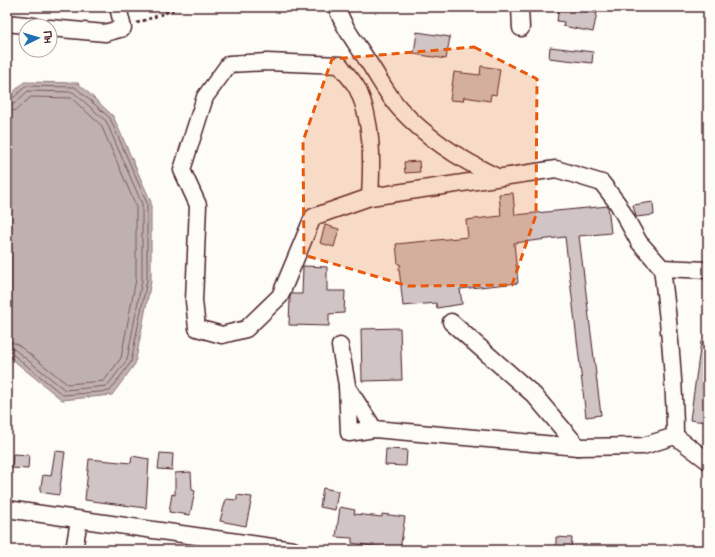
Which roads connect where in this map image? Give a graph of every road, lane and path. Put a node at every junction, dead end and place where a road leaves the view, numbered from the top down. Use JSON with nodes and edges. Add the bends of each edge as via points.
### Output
{"nodes":[{"id":1,"x":118,"y":7,"type":"edge"},
{"id":2,"x":182,"y":7,"type":"edge"},
{"id":3,"x":337,"y":7,"type":"edge"},
{"id":4,"x":520,"y":7,"type":"edge"},
{"id":5,"x":7,"y":23,"type":"edge"},
{"id":6,"x":18,"y":24,"type":"edge"},
{"id":7,"x":123,"y":28,"type":"junction"},
{"id":8,"x":521,"y":28,"type":"dead end"},
{"id":9,"x":58,"y":29,"type":"edge"},
{"id":10,"x":497,"y":177,"type":"junction"},
{"id":11,"x":370,"y":197,"type":"junction"},
{"id":12,"x":662,"y":268,"type":"junction"},
{"id":13,"x":708,"y":270,"type":"edge"},
{"id":14,"x":451,"y":322,"type":"dead end"},
{"id":15,"x":340,"y":346,"type":"dead end"},
{"id":16,"x":346,"y":385,"type":"junction"},
{"id":17,"x":374,"y":429,"type":"junction"},
{"id":18,"x":674,"y":436,"type":"junction"},
{"id":19,"x":578,"y":447,"type":"junction"},
{"id":20,"x":708,"y":462,"type":"edge"},
{"id":21,"x":7,"y":510,"type":"edge"},
{"id":22,"x":79,"y":520,"type":"junction"},
{"id":23,"x":74,"y":550,"type":"edge"},
{"id":24,"x":293,"y":550,"type":"edge"}],
"edges":[{"from":1,"to":7,"type":"street"},
{"from":2,"to":7,"type":"path"},
{"from":3,"to":10,"type":"street","via":[[339,15],[399,108],[442,146],[471,165]]},
{"from":4,"to":8,"type":"street"},
{"from":5,"to":6,"type":"street"},
{"from":7,"to":9,"type":"street","via":[[105,33]]},
{"from":10,"to":11,"type":"street"},
{"from":10,"to":12,"type":"street","via":[[556,169],[602,183],[618,204],[639,242]]},
{"from":11,"to":11,"type":"street","via":[[313,217],[280,296],[246,328],[222,335],[197,328],[194,301],[198,205],[182,170],[205,97],[229,64],[267,62],[340,65],[358,89],[368,125]]},
{"from":12,"to":13,"type":"street"},
{"from":12,"to":18,"type":"street","via":[[675,395]]},
{"from":14,"to":19,"type":"street","via":[[534,395]]},
{"from":15,"to":16,"type":"street"},
{"from":16,"to":17,"type":"street"},
{"from":16,"to":17,"type":"street","via":[[349,433]]},
{"from":17,"to":19,"type":"street"},
{"from":18,"to":19,"type":"street","via":[[643,446]]},
{"from":18,"to":20,"type":"street"},
{"from":21,"to":22,"type":"street"},
{"from":22,"to":23,"type":"street"},
{"from":22,"to":24,"type":"street"}]}
